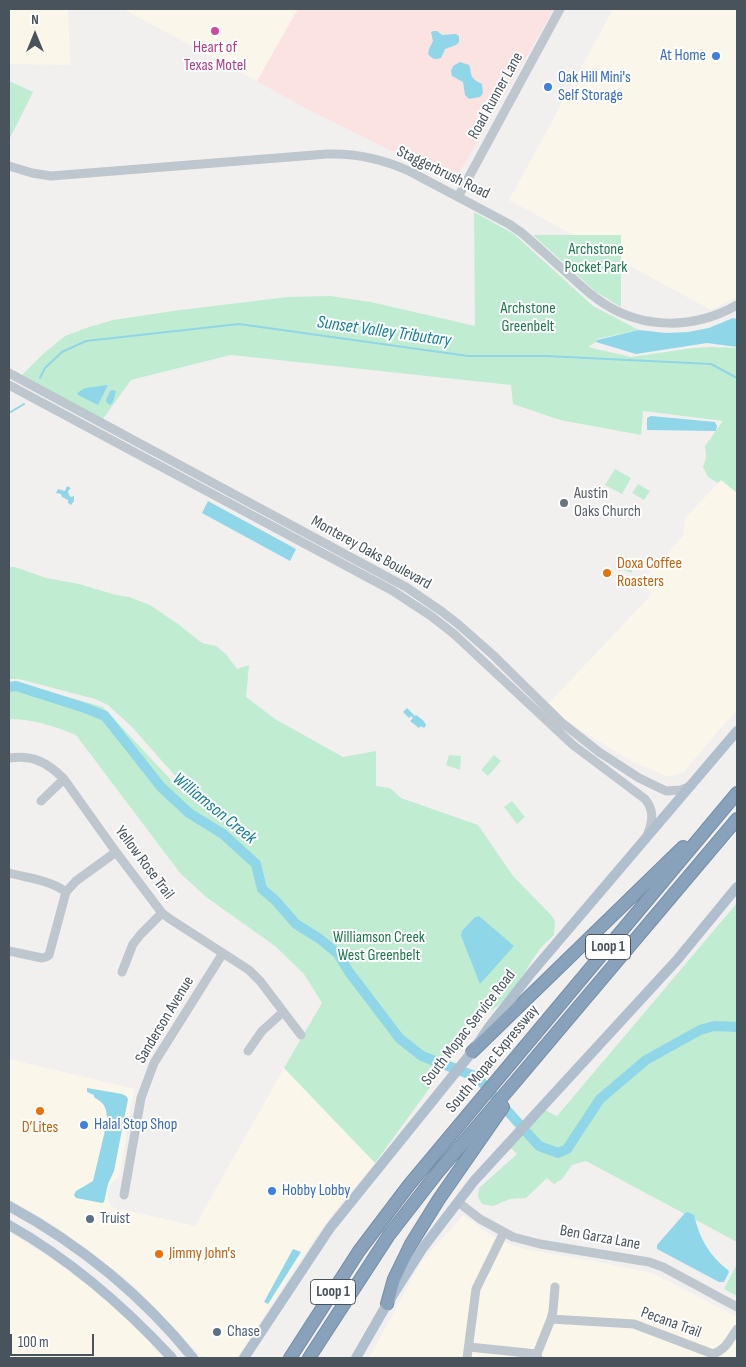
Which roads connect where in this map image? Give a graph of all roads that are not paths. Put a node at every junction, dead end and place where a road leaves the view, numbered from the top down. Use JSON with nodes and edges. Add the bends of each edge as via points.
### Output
{"nodes":[{"id":1,"x":560,"y":9,"type":"edge"},
{"id":2,"x":9,"y":166,"type":"edge"},
{"id":3,"x":458,"y":197,"type":"junction"},
{"id":4,"x":737,"y":305,"type":"edge"},
{"id":5,"x":9,"y":373,"type":"edge"},
{"id":6,"x":9,"y":384,"type":"edge"},
{"id":7,"x":737,"y":731,"type":"edge"},
{"id":8,"x":9,"y":758,"type":"edge"},
{"id":9,"x":64,"y":779,"type":"junction"},
{"id":10,"x":691,"y":786,"type":"junction"},
{"id":11,"x":737,"y":793,"type":"edge"},
{"id":12,"x":41,"y":801,"type":"dead end"},
{"id":13,"x":737,"y":819,"type":"edge"},
{"id":14,"x":714,"y":821,"type":"junction"},
{"id":15,"x":737,"y":826,"type":"edge"},
{"id":16,"x":646,"y":838,"type":"junction"},
{"id":17,"x":720,"y":839,"type":"junction"},
{"id":18,"x":116,"y":852,"type":"junction"},
{"id":19,"x":9,"y":873,"type":"edge"},
{"id":20,"x":737,"y":887,"type":"edge"},
{"id":21,"x":66,"y":892,"type":"junction"},
{"id":22,"x":162,"y":913,"type":"junction"},
{"id":23,"x":9,"y":951,"type":"edge"},
{"id":24,"x":223,"y":954,"type":"junction"},
{"id":25,"x":122,"y":972,"type":"dead end"},
{"id":26,"x":283,"y":1012,"type":"junction"},
{"id":27,"x":301,"y":1035,"type":"dead end"},
{"id":28,"x":248,"y":1051,"type":"dead end"},
{"id":29,"x":472,"y":1052,"type":"junction"},
{"id":30,"x":480,"y":1129,"type":"junction"},
{"id":31,"x":124,"y":1195,"type":"dead end"},
{"id":32,"x":458,"y":1202,"type":"junction"},
{"id":33,"x":9,"y":1206,"type":"edge"},
{"id":34,"x":9,"y":1225,"type":"edge"},
{"id":35,"x":504,"y":1232,"type":"junction"},
{"id":36,"x":54,"y":1233,"type":"junction"},
{"id":37,"x":44,"y":1247,"type":"junction"},
{"id":38,"x":555,"y":1287,"type":"dead end"},
{"id":39,"x":114,"y":1300,"type":"junction"},
{"id":40,"x":387,"y":1304,"type":"junction"},
{"id":41,"x":737,"y":1307,"type":"edge"},
{"id":42,"x":551,"y":1319,"type":"junction"},
{"id":43,"x":737,"y":1329,"type":"edge"},
{"id":44,"x":168,"y":1330,"type":"junction"},
{"id":45,"x":469,"y":1347,"type":"junction"},
{"id":46,"x":537,"y":1356,"type":"edge"},
{"id":47,"x":172,"y":1358,"type":"edge"},
{"id":48,"x":193,"y":1358,"type":"edge"},
{"id":49,"x":244,"y":1358,"type":"edge"},
{"id":50,"x":290,"y":1358,"type":"edge"},
{"id":51,"x":309,"y":1358,"type":"edge"},
{"id":52,"x":356,"y":1358,"type":"edge"},
{"id":53,"x":467,"y":1358,"type":"edge"}],
"edges":[{"from":1,"to":3,"type":"street","name":"Road Runner Lane"},
{"from":2,"to":3,"type":"street","name":"Staggerbrush Road","via":[[32,174],[67,175],[357,155],[394,164]]},
{"from":3,"to":4,"type":"street","name":"Staggerbrush Road","via":[[522,232],[595,298],[629,316],[682,323],[710,317]]},
{"from":5,"to":10,"type":"street","name":"Monterey Oaks Boulevard","via":[[406,587],[474,637],[561,722],[605,756],[666,791]]},
{"from":6,"to":16,"type":"street","name":"Monterey Oaks Boulevard","via":[[393,591],[432,616],[568,741],[645,799],[653,815]]},
{"from":7,"to":10,"type":"main road","name":"South Mopac Service Road"},
{"from":8,"to":9,"type":"street","name":"Yellow Rose Trail","via":[[31,758],[54,768]]},
{"from":9,"to":12,"type":"street"},
{"from":9,"to":18,"type":"street","name":"Yellow Rose Trail"},
{"from":10,"to":16,"type":"main road","name":"South Mopac Service Road"},
{"from":11,"to":14,"type":"highway","name":"South Mopac Expressway","number":"Loop 1"},
{"from":13,"to":17,"type":"highway","name":"South Mopac Expressway","number":"Loop 1"},
{"from":14,"to":29,"type":"highway","via":[[686,844]]},
{"from":14,"to":50,"type":"highway","name":"South Mopac Expressway","number":"Loop 1","via":[[409,1184],[359,1251]]},
{"from":15,"to":17,"type":"highway"},
{"from":16,"to":29,"type":"main road","name":"South Mopac Service Road","via":[[532,972]]},
{"from":17,"to":30,"type":"highway","name":"South Mopac Expressway","number":"Loop 1"},
{"from":18,"to":21,"type":"street"},
{"from":18,"to":22,"type":"street","name":"Yellow Rose Trail"},
{"from":19,"to":21,"type":"street","via":[[46,882]]},
{"from":20,"to":32,"type":"main road","via":[[677,960]]},
{"from":21,"to":23,"type":"street","via":[[49,955],[42,958]]},
{"from":22,"to":24,"type":"street","name":"Yellow Rose Trail"},
{"from":22,"to":25,"type":"street","via":[[133,944]]},
{"from":24,"to":26,"type":"street","name":"Yellow Rose Trail","via":[[249,970]]},
{"from":24,"to":31,"type":"street","name":"Sanderson Avenue","via":[[147,1079]]},
{"from":26,"to":27,"type":"street","name":"Yellow Rose Trail"},
{"from":26,"to":28,"type":"street","via":[[262,1031]]},
{"from":29,"to":49,"type":"main road","name":"South Mopac Service Road","via":[[330,1228]]},
{"from":30,"to":40,"type":"highway","via":[[410,1244]]},
{"from":30,"to":51,"type":"highway","name":"South Mopac Expressway","number":"Loop 1","via":[[438,1172],[404,1215]]},
{"from":32,"to":35,"type":"street","name":"Ben Garza Lane"},
{"from":32,"to":40,"type":"main road","via":[[422,1249]]},
{"from":33,"to":36,"type":"main road"},
{"from":34,"to":37,"type":"main road"},
{"from":35,"to":41,"type":"street","name":"Ben Garza Lane","via":[[540,1244],[649,1262]]},
{"from":35,"to":45,"type":"street","via":[[476,1289]]},
{"from":36,"to":37,"type":"main road"},
{"from":36,"to":44,"type":"main road","via":[[138,1299]]},
{"from":37,"to":39,"type":"main road"},
{"from":38,"to":42,"type":"street"},
{"from":39,"to":44,"type":"main road","via":[[159,1333],[164,1334]]},
{"from":39,"to":47,"type":"main road"},
{"from":40,"to":52,"type":"main road"},
{"from":42,"to":43,"type":"street","name":"Pecana Trail","via":[[633,1324],[713,1354],[725,1348]]},
{"from":42,"to":46,"type":"street"},
{"from":44,"to":48,"type":"main road"},
{"from":45,"to":46,"type":"street"},
{"from":45,"to":53,"type":"street"}]}
